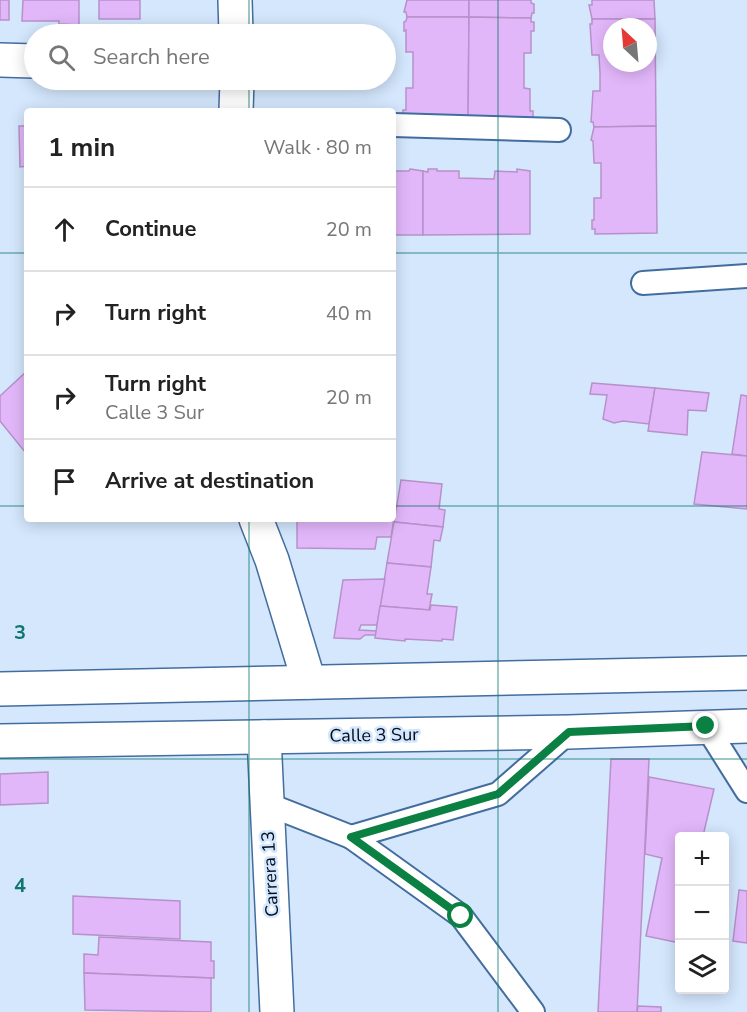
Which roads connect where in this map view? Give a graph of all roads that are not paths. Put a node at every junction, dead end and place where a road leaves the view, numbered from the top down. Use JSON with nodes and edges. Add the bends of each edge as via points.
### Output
{"nodes":[{"id":1,"x":235,"y":0,"type":"edge"},
{"id":2,"x":236,"y":24,"type":"edge"},
{"id":3,"x":0,"y":60,"type":"edge"},
{"id":4,"x":24,"y":61,"type":"edge"},
{"id":5,"x":237,"y":90,"type":"edge"},
{"id":6,"x":236,"y":108,"type":"edge"},
{"id":7,"x":396,"y":125,"type":"edge"},
{"id":8,"x":559,"y":130,"type":"dead end"},
{"id":9,"x":747,"y":276,"type":"edge"},
{"id":10,"x":643,"y":283,"type":"dead end"},
{"id":11,"x":257,"y":522,"type":"edge"},
{"id":12,"x":747,"y":673,"type":"edge"},
{"id":13,"x":309,"y":682,"type":"junction"},
{"id":14,"x":0,"y":688,"type":"edge"},
{"id":15,"x":706,"y":726,"type":"junction"},
{"id":16,"x":747,"y":726,"type":"edge"},
{"id":17,"x":569,"y":732,"type":"junction"},
{"id":18,"x":264,"y":737,"type":"junction"},
{"id":19,"x":0,"y":741,"type":"edge"},
{"id":20,"x":747,"y":791,"type":"edge"},
{"id":21,"x":267,"y":804,"type":"junction"},
{"id":22,"x":351,"y":837,"type":"junction"},
{"id":23,"x":277,"y":1012,"type":"edge"},
{"id":24,"x":533,"y":1012,"type":"edge"}],
"edges":[{"from":1,"to":2,"type":"street"},
{"from":3,"to":4,"type":"street"},
{"from":5,"to":6,"type":"street"},
{"from":7,"to":8,"type":"lane"},
{"from":9,"to":10,"type":"lane"},
{"from":11,"to":13,"type":"street"},
{"from":12,"to":13,"type":"street"},
{"from":13,"to":14,"type":"street"},
{"from":15,"to":16,"type":"street","name":"Calle 3 Sur"},
{"from":15,"to":17,"type":"street","name":"Calle 3 Sur"},
{"from":15,"to":20,"type":"lane"},
{"from":17,"to":18,"type":"street","name":"Calle 3 Sur"},
{"from":17,"to":22,"type":"lane","via":[[498,794]]},
{"from":18,"to":19,"type":"street","name":"Calle 3 Sur"},
{"from":18,"to":21,"type":"street","name":"Carrera 13"},
{"from":21,"to":22,"type":"lane"},
{"from":21,"to":23,"type":"street","name":"Carrera 13"},
{"from":22,"to":24,"type":"lane","via":[[461,916]]}]}
